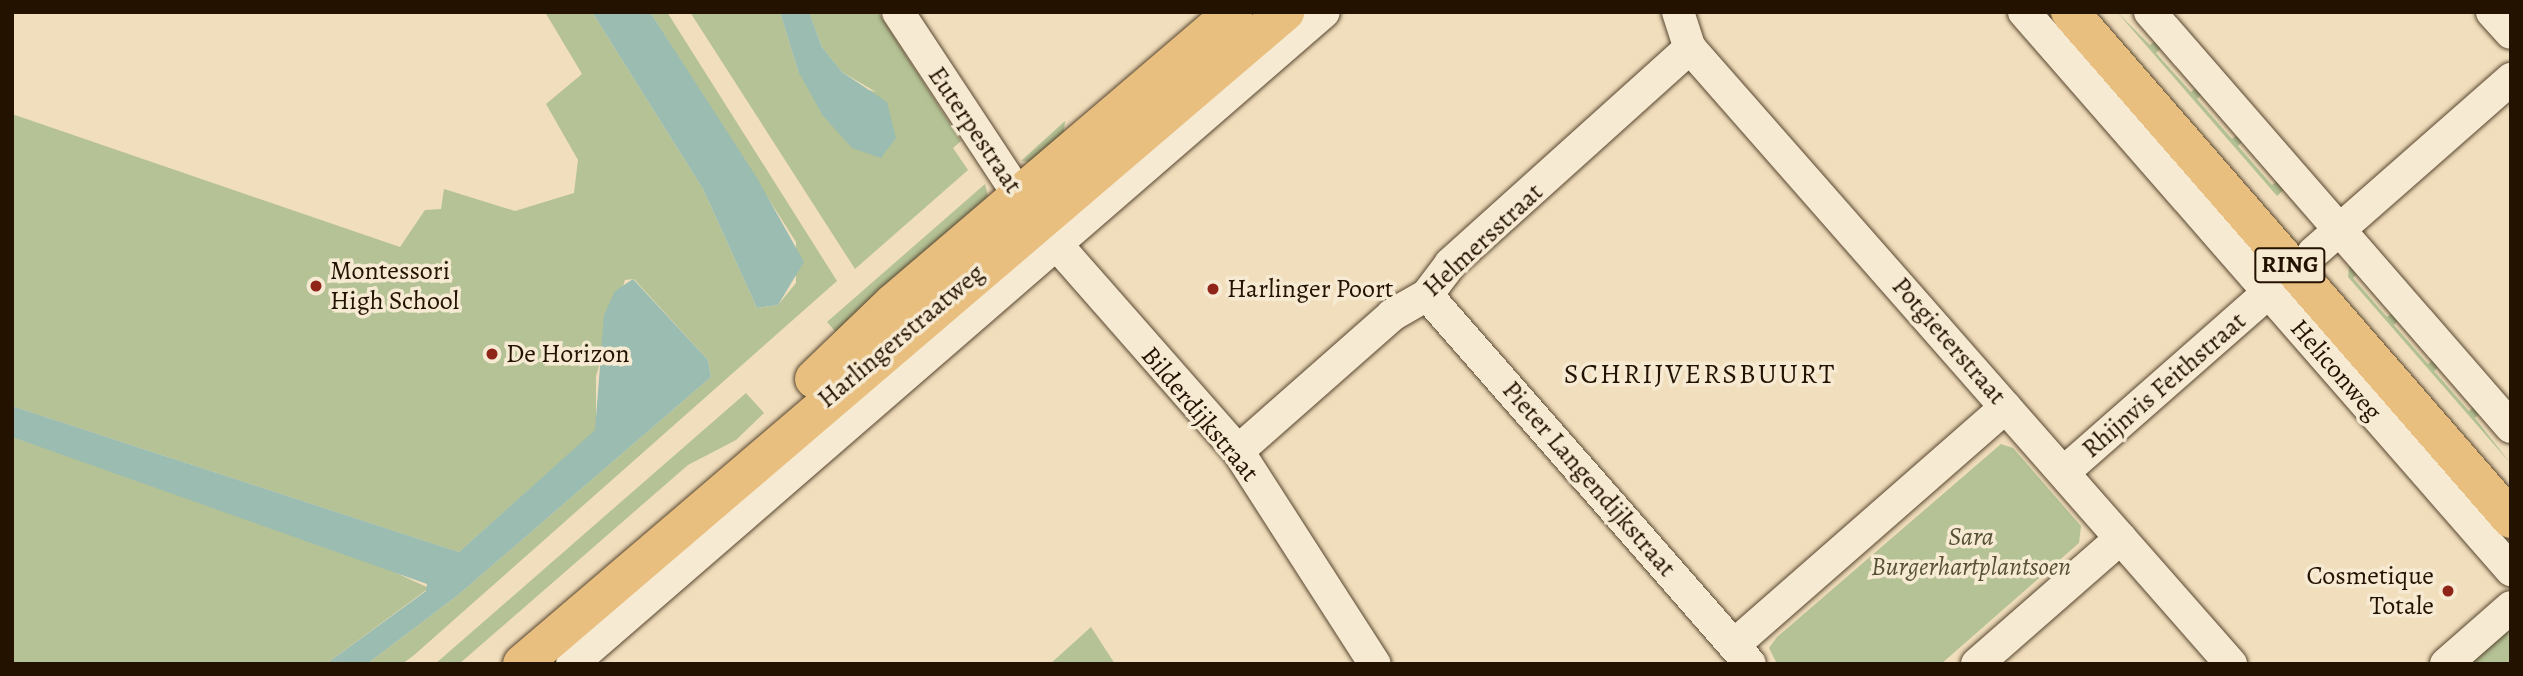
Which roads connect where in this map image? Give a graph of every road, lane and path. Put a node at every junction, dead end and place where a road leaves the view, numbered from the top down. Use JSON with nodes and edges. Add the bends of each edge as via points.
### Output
{"nodes":[{"id":1,"x":898,"y":12,"type":"edge"},
{"id":2,"x":1234,"y":12,"type":"edge"},
{"id":3,"x":1285,"y":12,"type":"edge"},
{"id":4,"x":1324,"y":12,"type":"edge"},
{"id":5,"x":1678,"y":12,"type":"edge"},
{"id":6,"x":2024,"y":12,"type":"edge"},
{"id":7,"x":2070,"y":12,"type":"edge"},
{"id":8,"x":2104,"y":12,"type":"edge"},
{"id":9,"x":2150,"y":12,"type":"edge"},
{"id":10,"x":2493,"y":12,"type":"edge"},
{"id":11,"x":2511,"y":33,"type":"edge"},
{"id":12,"x":1690,"y":48,"type":"junction"},
{"id":13,"x":2511,"y":79,"type":"edge"},
{"id":14,"x":1037,"y":221,"type":"junction"},
{"id":15,"x":2304,"y":261,"type":"junction"},
{"id":16,"x":1427,"y":295,"type":"junction"},
{"id":17,"x":2006,"y":407,"type":"junction"},
{"id":18,"x":2511,"y":427,"type":"edge"},
{"id":19,"x":1238,"y":451,"type":"junction"},
{"id":20,"x":2064,"y":472,"type":"junction"},
{"id":21,"x":2511,"y":480,"type":"edge"},
{"id":22,"x":2511,"y":519,"type":"edge"},
{"id":23,"x":2120,"y":537,"type":"junction"},
{"id":24,"x":2511,"y":570,"type":"edge"},
{"id":25,"x":2511,"y":607,"type":"edge"},
{"id":26,"x":1742,"y":654,"type":"edge"},
{"id":27,"x":496,"y":664,"type":"edge"},
{"id":28,"x":522,"y":664,"type":"edge"},
{"id":29,"x":572,"y":664,"type":"edge"},
{"id":30,"x":1376,"y":664,"type":"edge"},
{"id":31,"x":1977,"y":664,"type":"edge"},
{"id":32,"x":2231,"y":664,"type":"edge"},
{"id":33,"x":2446,"y":664,"type":"edge"}],
"edges":[{"from":1,"to":14,"type":"street","name":"Euterpestraat"},
{"from":2,"to":14,"type":"main road","name":"Harlingerstraatweg"},
{"from":3,"to":14,"type":"main road","name":"Harlingerstraatweg"},
{"from":4,"to":14,"type":"street","name":"Harlingerstraatweg"},
{"from":5,"to":12,"type":"street","name":"Potgieterstraat"},
{"from":6,"to":15,"type":"street","name":"Heliconweg"},
{"from":7,"to":15,"type":"main road","name":"Heliconweg","number":"RING"},
{"from":8,"to":15,"type":"main road","name":"Heliconweg","number":"RING"},
{"from":9,"to":15,"type":"street","name":"Heliconweg"},
{"from":10,"to":11,"type":"street"},
{"from":12,"to":16,"type":"street","name":"Helmersstraat","via":[[1450,264]]},
{"from":12,"to":17,"type":"street","name":"Potgieterstraat"},
{"from":13,"to":15,"type":"street","name":"Rhijnvis Feithstraat"},
{"from":14,"to":19,"type":"street","name":"Bilderdijkstraat"},
{"from":14,"to":27,"type":"main road","name":"Harlingerstraatweg","via":[[893,303],[734,458]]},
{"from":14,"to":28,"type":"main road","name":"Harlingerstraatweg"},
{"from":14,"to":29,"type":"street","name":"Harlingerstraatweg"},
{"from":15,"to":18,"type":"street","name":"Heliconweg"},
{"from":15,"to":20,"type":"street","name":"Rhijnvis Feithstraat"},
{"from":15,"to":21,"type":"main road","name":"Heliconweg","number":"RING"},
{"from":15,"to":22,"type":"main road","name":"Heliconweg","number":"RING"},
{"from":15,"to":24,"type":"street","name":"Heliconweg"},
{"from":16,"to":19,"type":"street","name":"Helmersstraat","via":[[1392,315]]},
{"from":16,"to":26,"type":"street","name":"Pieter Langendijkstraat"},
{"from":17,"to":20,"type":"street","name":"Potgieterstraat"},
{"from":17,"to":26,"type":"street"},
{"from":19,"to":30,"type":"street","name":"Bilderdijkstraat"},
{"from":20,"to":23,"type":"street","name":"Potgieterstraat"},
{"from":23,"to":31,"type":"street"},
{"from":23,"to":32,"type":"street","name":"Potgieterstraat"},
{"from":25,"to":33,"type":"street"}]}
